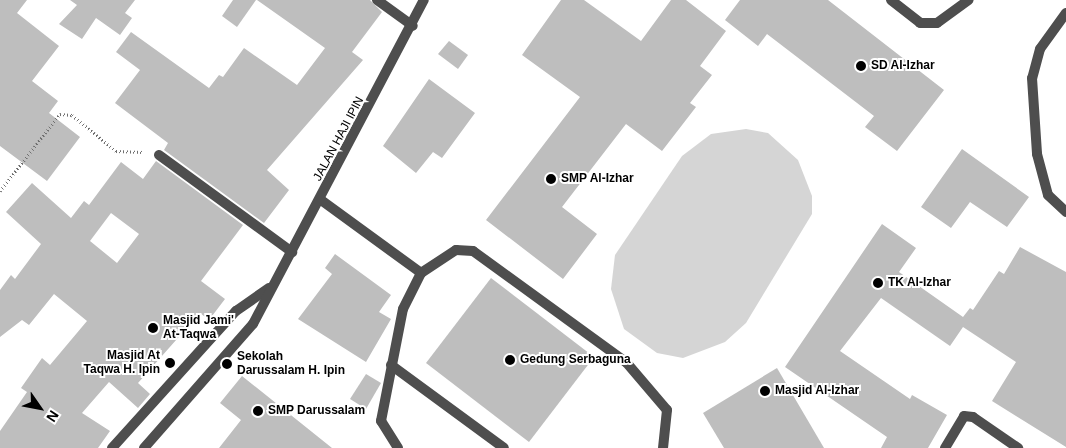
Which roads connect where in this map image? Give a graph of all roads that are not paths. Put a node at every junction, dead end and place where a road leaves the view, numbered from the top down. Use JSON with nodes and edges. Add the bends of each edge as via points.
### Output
{"nodes":[{"id":1,"x":377,"y":0,"type":"edge"},
{"id":2,"x":424,"y":0,"type":"edge"},
{"id":3,"x":891,"y":0,"type":"edge"},
{"id":4,"x":969,"y":0,"type":"edge"},
{"id":5,"x":1066,"y":13,"type":"edge"},
{"id":6,"x":413,"y":26,"type":"junction"},
{"id":7,"x":159,"y":155,"type":"road end"},
{"id":8,"x":321,"y":200,"type":"junction"},
{"id":9,"x":1066,"y":212,"type":"edge"},
{"id":10,"x":292,"y":252,"type":"junction"},
{"id":11,"x":421,"y":273,"type":"junction"},
{"id":12,"x":270,"y":287,"type":"junction"},
{"id":13,"x":391,"y":365,"type":"junction"},
{"id":14,"x":112,"y":448,"type":"edge"},
{"id":15,"x":144,"y":448,"type":"edge"},
{"id":16,"x":398,"y":448,"type":"edge"},
{"id":17,"x":504,"y":448,"type":"edge"},
{"id":18,"x":663,"y":448,"type":"edge"},
{"id":19,"x":945,"y":448,"type":"edge"},
{"id":20,"x":1018,"y":448,"type":"edge"}],
"edges":[{"from":1,"to":6,"type":"street"},
{"from":2,"to":6,"type":"street","name":"JALAN HAJI IPIN"},
{"from":3,"to":4,"type":"street","via":[[920,23],[937,23]]},
{"from":5,"to":9,"type":"street","via":[[1040,49],[1032,78],[1037,154],[1048,195]]},
{"from":6,"to":8,"type":"street","name":"JALAN HAJI IPIN"},
{"from":7,"to":10,"type":"street"},
{"from":8,"to":10,"type":"street","name":"JALAN HAJI IPIN"},
{"from":8,"to":11,"type":"street"},
{"from":10,"to":12,"type":"street","name":"JALAN HAJI IPIN"},
{"from":11,"to":13,"type":"street","via":[[403,309]]},
{"from":11,"to":18,"type":"street","via":[[456,250],[473,251],[626,362],[667,410]]},
{"from":12,"to":14,"type":"street","name":"JALAN HAJI IPIN","via":[[236,311]]},
{"from":12,"to":15,"type":"street","name":"JALAN HAJI IPIN","via":[[253,324]]},
{"from":13,"to":16,"type":"street","via":[[381,421]]},
{"from":13,"to":17,"type":"street"},
{"from":19,"to":20,"type":"street","via":[[964,416],[974,417]]}]}
